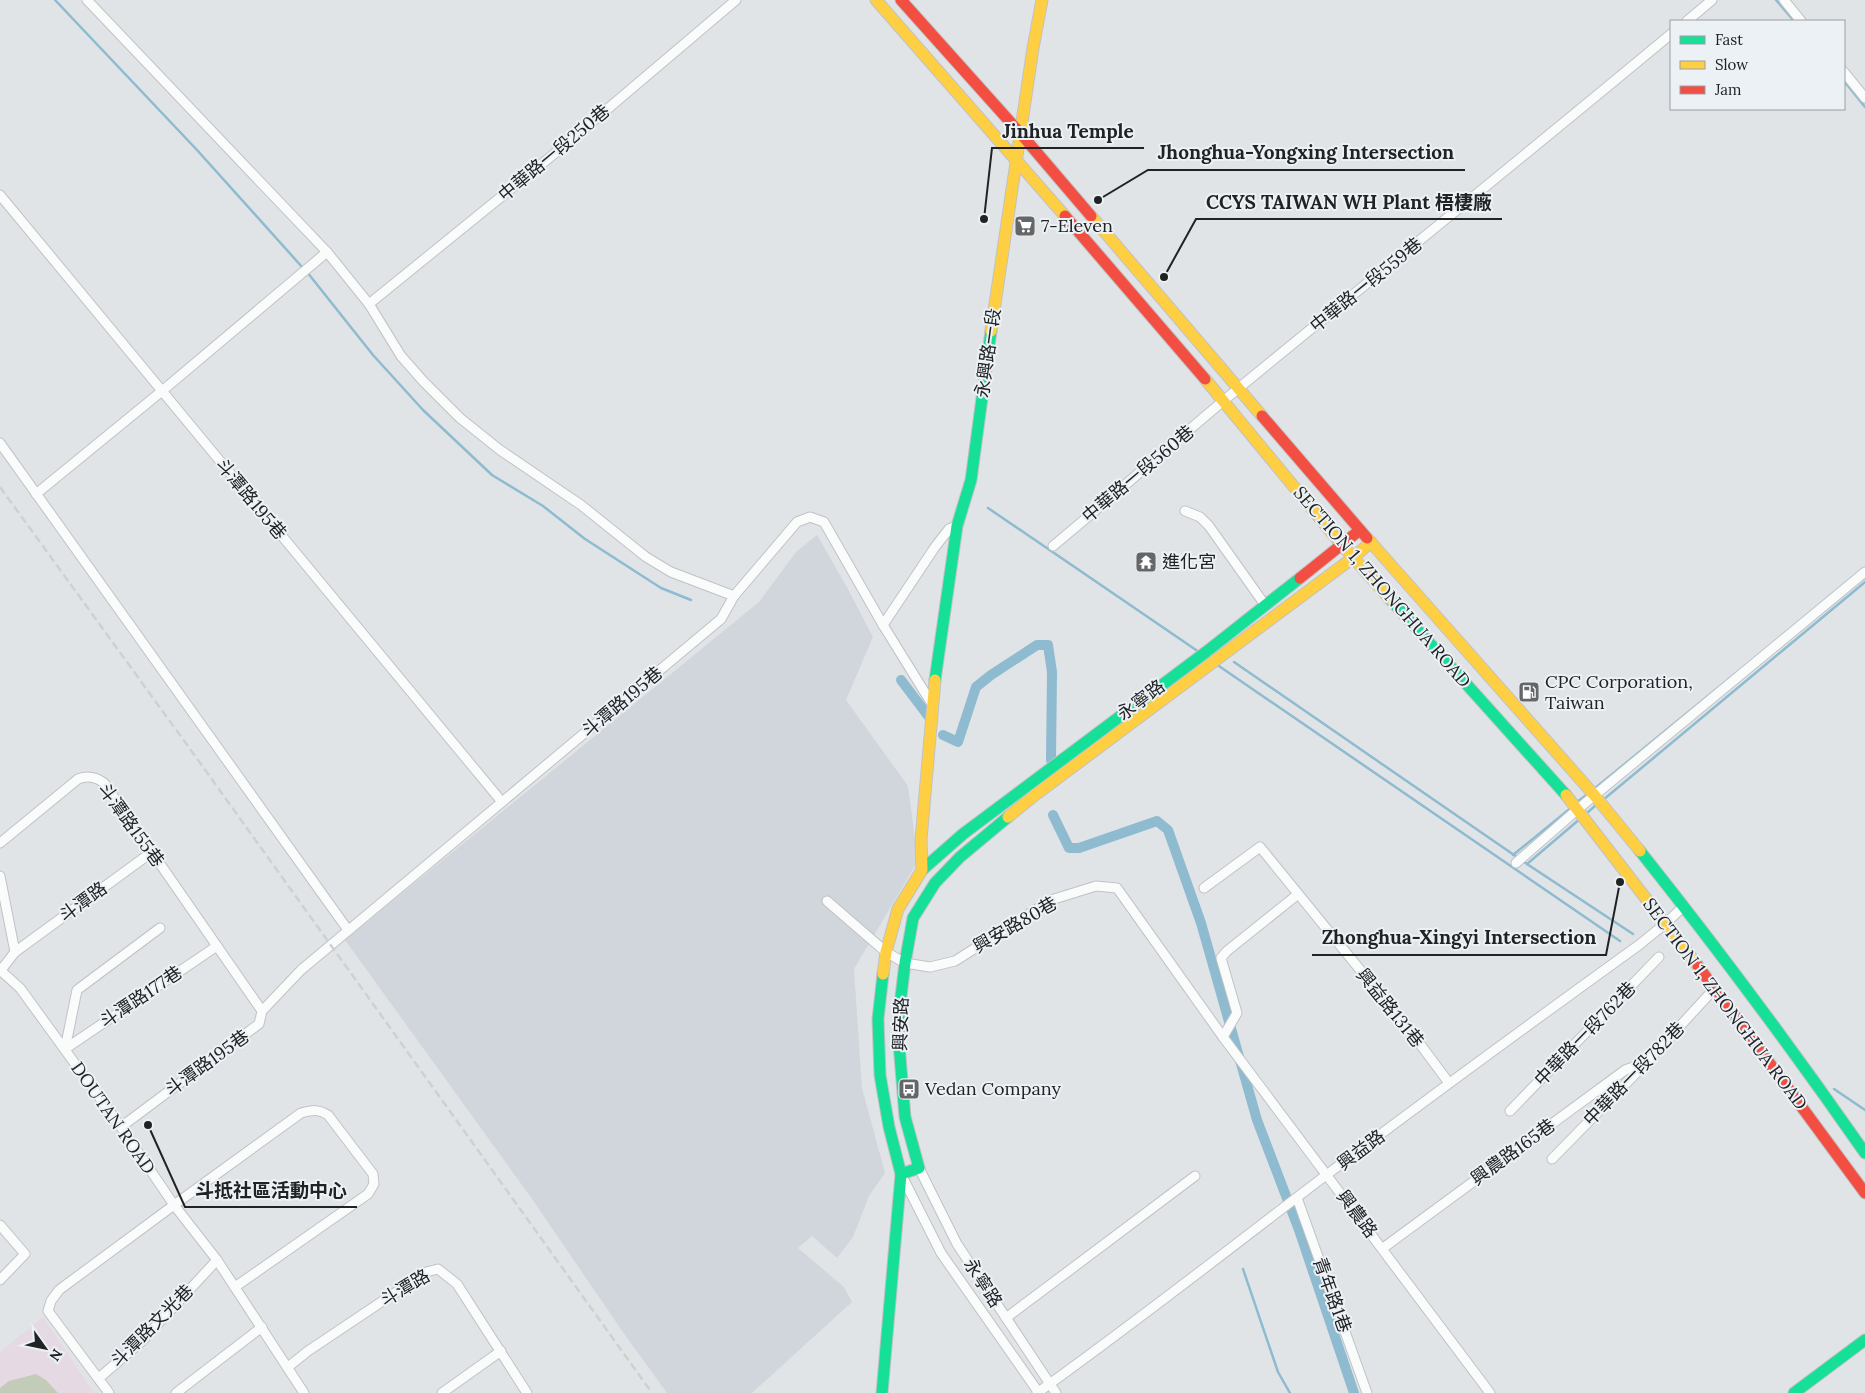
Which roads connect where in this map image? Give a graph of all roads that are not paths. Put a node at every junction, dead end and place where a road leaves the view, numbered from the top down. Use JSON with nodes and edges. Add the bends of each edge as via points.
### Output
{"nodes":[{"id":1,"x":87,"y":0,"type":"edge"},
{"id":2,"x":736,"y":0,"type":"edge"},
{"id":3,"x":876,"y":0,"type":"edge"},
{"id":4,"x":901,"y":0,"type":"edge"},
{"id":5,"x":1042,"y":0,"type":"edge"},
{"id":6,"x":1712,"y":0,"type":"edge"},
{"id":7,"x":1784,"y":0,"type":"edge"},
{"id":8,"x":1688,"y":20,"type":"edge"},
{"id":9,"x":1800,"y":20,"type":"edge"},
{"id":10,"x":1670,"y":35,"type":"edge"},
{"id":11,"x":1845,"y":73,"type":"edge"},
{"id":12,"x":1865,"y":98,"type":"edge"},
{"id":13,"x":1021,"y":134,"type":"junction"},
{"id":14,"x":1017,"y":160,"type":"junction"},
{"id":15,"x":0,"y":195,"type":"edge"},
{"id":16,"x":327,"y":252,"type":"junction"},
{"id":17,"x":369,"y":304,"type":"junction"},
{"id":18,"x":1239,"y":388,"type":"junction"},
{"id":19,"x":162,"y":392,"type":"junction"},
{"id":20,"x":1223,"y":401,"type":"junction"},
{"id":21,"x":0,"y":443,"type":"edge"},
{"id":22,"x":36,"y":494,"type":"junction"},
{"id":23,"x":1185,"y":511,"type":"dead end"},
{"id":24,"x":957,"y":526,"type":"junction"},
{"id":25,"x":1360,"y":530,"type":"junction"},
{"id":26,"x":1371,"y":542,"type":"junction"},
{"id":27,"x":1342,"y":544,"type":"junction"},
{"id":28,"x":1052,"y":546,"type":"dead end"},
{"id":29,"x":1354,"y":557,"type":"junction"},
{"id":30,"x":1865,"y":572,"type":"edge"},
{"id":31,"x":734,"y":596,"type":"junction"},
{"id":32,"x":1265,"y":606,"type":"junction"},
{"id":33,"x":883,"y":625,"type":"junction"},
{"id":34,"x":932,"y":704,"type":"junction"},
{"id":35,"x":1595,"y":796,"type":"junction"},
{"id":36,"x":502,"y":802,"type":"junction"},
{"id":37,"x":1578,"y":809,"type":"junction"},
{"id":38,"x":0,"y":843,"type":"edge"},
{"id":39,"x":152,"y":852,"type":"junction"},
{"id":40,"x":1516,"y":863,"type":"dead end"},
{"id":41,"x":922,"y":870,"type":"junction"},
{"id":42,"x":0,"y":876,"type":"edge"},
{"id":43,"x":935,"y":883,"type":"junction"},
{"id":44,"x":1204,"y":888,"type":"dead end"},
{"id":45,"x":1297,"y":895,"type":"junction"},
{"id":46,"x":826,"y":901,"type":"dead end"},
{"id":47,"x":1684,"y":906,"type":"junction"},
{"id":48,"x":1666,"y":923,"type":"junction"},
{"id":49,"x":160,"y":928,"type":"dead end"},
{"id":50,"x":348,"y":930,"type":"junction"},
{"id":51,"x":217,"y":946,"type":"junction"},
{"id":52,"x":15,"y":952,"type":"junction"},
{"id":53,"x":886,"y":952,"type":"junction"},
{"id":54,"x":1659,"y":957,"type":"dead end"},
{"id":55,"x":905,"y":963,"type":"junction"},
{"id":56,"x":0,"y":970,"type":"edge"},
{"id":57,"x":1715,"y":988,"type":"junction"},
{"id":58,"x":262,"y":1010,"type":"junction"},
{"id":59,"x":1223,"y":1037,"type":"junction"},
{"id":60,"x":65,"y":1049,"type":"junction"},
{"id":61,"x":1647,"y":1062,"type":"junction"},
{"id":62,"x":1449,"y":1083,"type":"junction"},
{"id":63,"x":1510,"y":1111,"type":"dead end"},
{"id":64,"x":120,"y":1126,"type":"junction"},
{"id":65,"x":1865,"y":1153,"type":"edge"},
{"id":66,"x":1552,"y":1159,"type":"dead end"},
{"id":67,"x":920,"y":1168,"type":"junction"},
{"id":68,"x":901,"y":1174,"type":"junction"},
{"id":69,"x":1328,"y":1175,"type":"junction"},
{"id":70,"x":1195,"y":1176,"type":"dead end"},
{"id":71,"x":1865,"y":1193,"type":"edge"},
{"id":72,"x":1297,"y":1198,"type":"junction"},
{"id":73,"x":174,"y":1205,"type":"junction"},
{"id":74,"x":0,"y":1225,"type":"edge"},
{"id":75,"x":1383,"y":1248,"type":"junction"},
{"id":76,"x":217,"y":1260,"type":"junction"},
{"id":77,"x":0,"y":1280,"type":"edge"},
{"id":78,"x":235,"y":1288,"type":"junction"},
{"id":79,"x":1006,"y":1318,"type":"junction"},
{"id":80,"x":262,"y":1327,"type":"junction"},
{"id":81,"x":1865,"y":1340,"type":"edge"},
{"id":82,"x":500,"y":1351,"type":"junction"},
{"id":83,"x":288,"y":1368,"type":"junction"},
{"id":84,"x":98,"y":1378,"type":"junction"},
{"id":85,"x":1050,"y":1384,"type":"junction"},
{"id":86,"x":109,"y":1393,"type":"edge"},
{"id":87,"x":176,"y":1393,"type":"edge"},
{"id":88,"x":304,"y":1393,"type":"edge"},
{"id":89,"x":442,"y":1393,"type":"edge"},
{"id":90,"x":527,"y":1393,"type":"edge"},
{"id":91,"x":882,"y":1393,"type":"edge"},
{"id":92,"x":1038,"y":1393,"type":"edge"},
{"id":93,"x":1056,"y":1393,"type":"edge"},
{"id":94,"x":1367,"y":1393,"type":"edge"},
{"id":95,"x":1490,"y":1393,"type":"edge"},
{"id":96,"x":1794,"y":1393,"type":"edge"}],
"edges":[{"from":1,"to":16,"type":"street"},
{"from":2,"to":17,"type":"street","name":"中華路一段250巷","via":[[565,145]]},
{"from":3,"to":14,"type":"main road","name":"SECTION 1, ZHONGHUA ROAD"},
{"from":4,"to":13,"type":"main road","name":"SECTION 1, ZHONGHUA ROAD"},
{"from":5,"to":13,"type":"main road","name":"永興路一段"},
{"from":6,"to":8,"type":"street"},
{"from":7,"to":9,"type":"street"},
{"from":10,"to":18,"type":"street","name":"中華路一段559巷"},
{"from":11,"to":12,"type":"street"},
{"from":13,"to":14,"type":"main road","name":"永興路一段"},
{"from":13,"to":18,"type":"main road","name":"SECTION 1, ZHONGHUA ROAD"},
{"from":14,"to":20,"type":"main road","name":"SECTION 1, ZHONGHUA ROAD"},
{"from":14,"to":24,"type":"main road","name":"永興路一段","via":[[971,480]]},
{"from":15,"to":19,"type":"street","name":"斗潭路195巷"},
{"from":16,"to":17,"type":"street"},
{"from":16,"to":19,"type":"street"},
{"from":17,"to":31,"type":"street","via":[[401,356],[423,381],[460,418],[500,450],[581,505],[654,562],[671,572]]},
{"from":18,"to":20,"type":"street","name":"中華路一段559巷"},
{"from":18,"to":25,"type":"main road","name":"SECTION 1, ZHONGHUA ROAD"},
{"from":19,"to":22,"type":"street"},
{"from":19,"to":36,"type":"street","name":"斗潭路195巷"},
{"from":20,"to":27,"type":"main road","name":"SECTION 1, ZHONGHUA ROAD"},
{"from":20,"to":28,"type":"street","name":"中華路一段560巷"},
{"from":21,"to":22,"type":"street"},
{"from":22,"to":50,"type":"street"},
{"from":23,"to":32,"type":"street","via":[[1200,517],[1209,526]]},
{"from":24,"to":33,"type":"street","via":[[949,529],[935,547]]},
{"from":24,"to":34,"type":"main road","name":"永興路一段"},
{"from":25,"to":26,"type":"main road","name":"SECTION 1, ZHONGHUA ROAD"},
{"from":25,"to":27,"type":"main road","name":"永寧路"},
{"from":26,"to":29,"type":"main road","name":"永寧路"},
{"from":26,"to":35,"type":"main road","name":"SECTION 1, ZHONGHUA ROAD"},
{"from":27,"to":29,"type":"main road","name":"SECTION 1, ZHONGHUA ROAD"},
{"from":27,"to":32,"type":"main road","name":"永寧路"},
{"from":29,"to":37,"type":"main road","name":"SECTION 1, ZHONGHUA ROAD"},
{"from":29,"to":43,"type":"main road","name":"永寧路","via":[[1035,794],[960,857]]},
{"from":30,"to":35,"type":"street"},
{"from":31,"to":33,"type":"street","name":"斗潭路195巷","via":[[790,529],[810,517],[824,522]]},
{"from":31,"to":36,"type":"street","name":"斗潭路195巷","via":[[721,619]]},
{"from":32,"to":41,"type":"main road","name":"永寧路","via":[[1026,785]]},
{"from":33,"to":34,"type":"street"},
{"from":34,"to":41,"type":"main road","via":[[921,840]]},
{"from":35,"to":37,"type":"street"},
{"from":35,"to":47,"type":"main road","name":"SECTION 1, ZHONGHUA ROAD"},
{"from":36,"to":50,"type":"street","name":"斗潭路195巷"},
{"from":37,"to":40,"type":"street"},
{"from":37,"to":48,"type":"main road","name":"SECTION 1, ZHONGHUA ROAD"},
{"from":38,"to":39,"type":"street","name":"斗潭路155巷","via":[[78,779],[90,776],[104,783]]},
{"from":39,"to":51,"type":"street","name":"斗潭路155巷"},
{"from":39,"to":52,"type":"street","name":"斗潭路"},
{"from":41,"to":43,"type":"main road"},
{"from":41,"to":53,"type":"main road","name":"興安路","via":[[898,909]]},
{"from":42,"to":52,"type":"street"},
{"from":43,"to":55,"type":"main road","name":"興安路","via":[[913,918]]},
{"from":44,"to":45,"type":"street","name":"興益路131巷","via":[[1260,848]]},
{"from":45,"to":59,"type":"street","via":[[1221,958],[1238,1013]]},
{"from":45,"to":62,"type":"street","name":"興益路131巷"},
{"from":46,"to":53,"type":"street","name":"興安路80巷"},
{"from":47,"to":48,"type":"street","name":"興益路"},
{"from":47,"to":65,"type":"main road","name":"SECTION 1, ZHONGHUA ROAD"},
{"from":48,"to":57,"type":"main road","name":"SECTION 1, ZHONGHUA ROAD"},
{"from":48,"to":62,"type":"street","name":"興益路"},
{"from":49,"to":60,"type":"street","via":[[77,990]]},
{"from":50,"to":58,"type":"street","name":"斗潭路195巷","via":[[300,970]]},
{"from":51,"to":58,"type":"street","name":"斗潭路155巷"},
{"from":51,"to":60,"type":"street","name":"斗潭路177巷"},
{"from":52,"to":56,"type":"street","name":"斗潭路"},
{"from":53,"to":55,"type":"street","name":"興安路80巷"},
{"from":53,"to":68,"type":"main road","name":"興安路","via":[[878,1019],[880,1075]]},
{"from":54,"to":63,"type":"street","name":"中華路一段762巷"},
{"from":55,"to":59,"type":"street","name":"興安路80巷","via":[[930,967],[955,960],[1051,900],[1096,886],[1117,888]]},
{"from":55,"to":67,"type":"main road","name":"興安路","via":[[899,1012],[900,1053],[905,1117]]},
{"from":56,"to":60,"type":"street","name":"DOUTAN ROAD","via":[[20,988]]},
{"from":57,"to":61,"type":"street","name":"中華路一段782巷"},
{"from":57,"to":71,"type":"main road","name":"SECTION 1, ZHONGHUA ROAD"},
{"from":58,"to":64,"type":"street","name":"斗潭路195巷","via":[[259,1024]]},
{"from":59,"to":69,"type":"street","name":"興農路"},
{"from":60,"to":64,"type":"street","name":"DOUTAN ROAD"},
{"from":61,"to":66,"type":"street","name":"中華路一段782巷"},
{"from":61,"to":75,"type":"street","name":"興農路165巷","via":[[1625,1070]]},
{"from":62,"to":69,"type":"street","name":"興益路"},
{"from":64,"to":73,"type":"street","name":"DOUTAN ROAD"},
{"from":67,"to":68,"type":"main road"},
{"from":67,"to":79,"type":"street","name":"永寧路","via":[[957,1244]]},
{"from":68,"to":91,"type":"main road","name":"興安路"},
{"from":68,"to":92,"type":"street","name":"永寧路","via":[[941,1253]]},
{"from":69,"to":72,"type":"street","name":"興益路"},
{"from":69,"to":75,"type":"street","name":"興農路"},
{"from":70,"to":79,"type":"street"},
{"from":72,"to":85,"type":"street","name":"興益路"},
{"from":72,"to":94,"type":"street","name":"青年路1巷"},
{"from":73,"to":76,"type":"street","name":"DOUTAN ROAD"},
{"from":73,"to":78,"type":"street","via":[[301,1114],[315,1109],[328,1115],[373,1174],[374,1184],[368,1194]]},
{"from":73,"to":84,"type":"street","via":[[59,1290],[51,1301],[48,1311]]},
{"from":74,"to":77,"type":"street","via":[[25,1254]]},
{"from":75,"to":95,"type":"street","name":"興農路"},
{"from":76,"to":78,"type":"street","name":"DOUTAN ROAD"},
{"from":76,"to":84,"type":"street","name":"斗潭路文光巷","via":[[143,1340]]},
{"from":78,"to":80,"type":"street","name":"DOUTAN ROAD"},
{"from":79,"to":85,"type":"street","name":"永寧路"},
{"from":80,"to":83,"type":"street","name":"DOUTAN ROAD"},
{"from":80,"to":87,"type":"street"},
{"from":81,"to":96,"type":"main road"},
{"from":82,"to":83,"type":"street","name":"斗潭路","via":[[457,1284],[438,1269],[426,1272],[308,1351]]},
{"from":82,"to":89,"type":"street"},
{"from":82,"to":90,"type":"street"},
{"from":83,"to":88,"type":"street","name":"DOUTAN ROAD"},
{"from":84,"to":86,"type":"street","name":"斗潭路文光巷"},
{"from":85,"to":92,"type":"street","name":"興益路"},
{"from":85,"to":93,"type":"street","name":"永寧路"}]}
